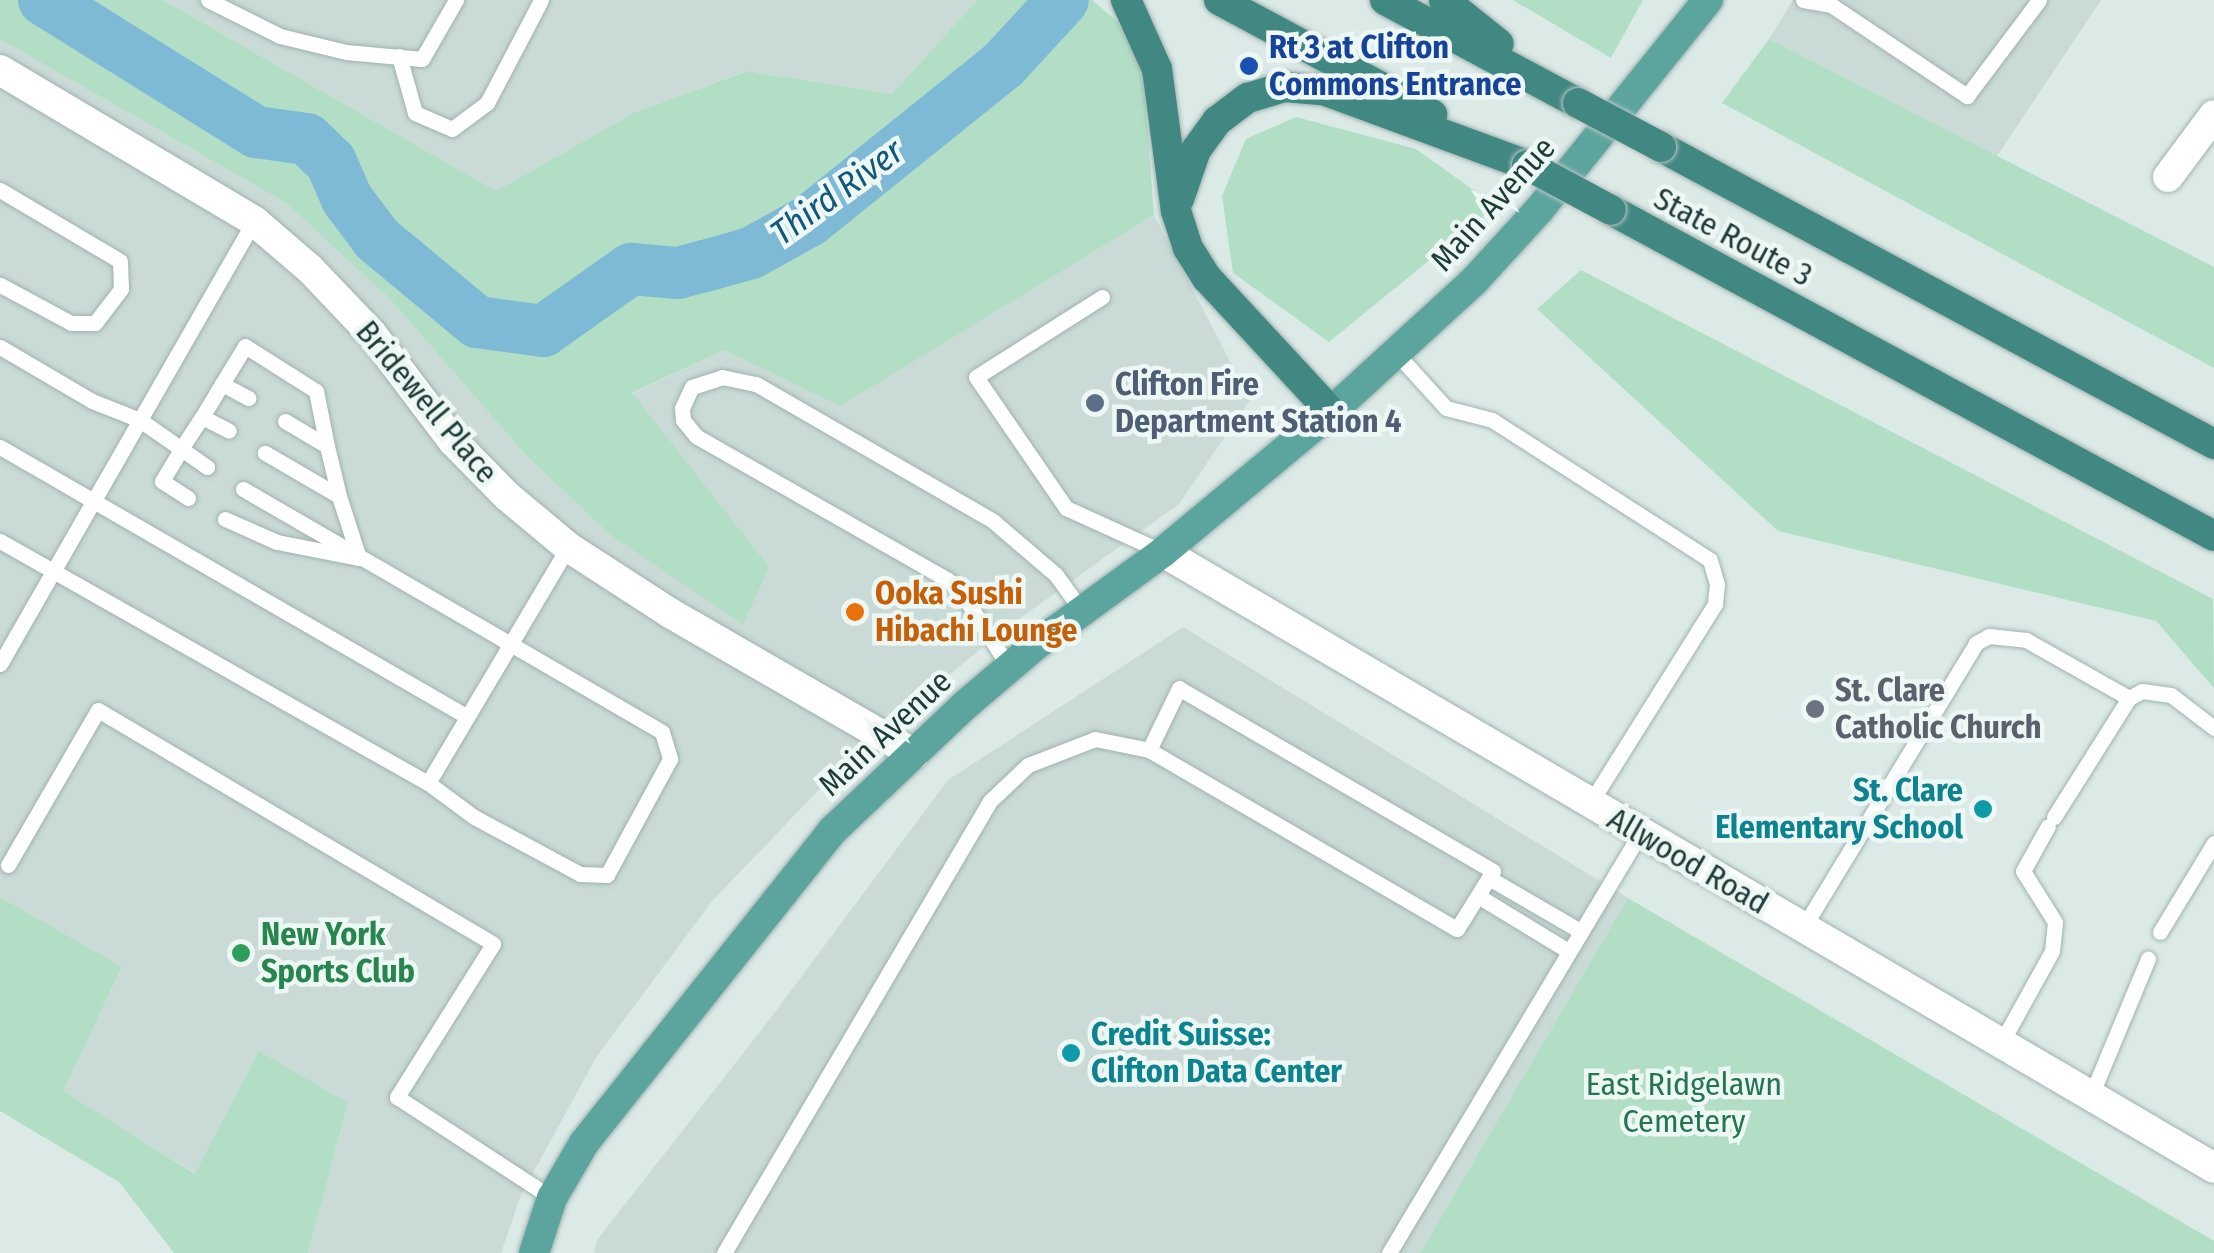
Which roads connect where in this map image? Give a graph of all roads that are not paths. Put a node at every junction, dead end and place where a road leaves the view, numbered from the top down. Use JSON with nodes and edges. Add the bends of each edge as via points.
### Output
{"nodes":[{"id":1,"x":208,"y":0,"type":"edge"},
{"id":2,"x":456,"y":0,"type":"edge"},
{"id":3,"x":541,"y":0,"type":"edge"},
{"id":4,"x":1126,"y":0,"type":"edge"},
{"id":5,"x":1220,"y":0,"type":"edge"},
{"id":6,"x":1385,"y":0,"type":"edge"},
{"id":7,"x":1444,"y":0,"type":"edge"},
{"id":8,"x":1708,"y":0,"type":"edge"},
{"id":9,"x":2039,"y":0,"type":"edge"},
{"id":10,"x":1813,"y":1,"type":"edge"},
{"id":11,"x":399,"y":56,"type":"junction"},
{"id":12,"x":0,"y":70,"type":"edge"},
{"id":13,"x":1578,"y":103,"type":"junction"},
{"id":14,"x":2214,"y":115,"type":"edge"},
{"id":15,"x":1527,"y":166,"type":"junction"},
{"id":16,"x":2168,"y":177,"type":"dead end"},
{"id":17,"x":0,"y":190,"type":"edge"},
{"id":18,"x":1176,"y":212,"type":"junction"},
{"id":19,"x":254,"y":221,"type":"junction"},
{"id":20,"x":0,"y":285,"type":"edge"},
{"id":21,"x":1102,"y":297,"type":"dead end"},
{"id":22,"x":0,"y":347,"type":"edge"},
{"id":23,"x":1397,"y":354,"type":"junction"},
{"id":24,"x":222,"y":384,"type":"junction"},
{"id":25,"x":248,"y":398,"type":"dead end"},
{"id":26,"x":1331,"y":412,"type":"junction"},
{"id":27,"x":202,"y":417,"type":"junction"},
{"id":28,"x":140,"y":420,"type":"junction"},
{"id":29,"x":284,"y":420,"type":"dead end"},
{"id":30,"x":228,"y":431,"type":"dead end"},
{"id":31,"x":2214,"y":444,"type":"edge"},
{"id":32,"x":327,"y":446,"type":"junction"},
{"id":33,"x":0,"y":447,"type":"edge"},
{"id":34,"x":182,"y":449,"type":"junction"},
{"id":35,"x":265,"y":452,"type":"dead end"},
{"id":36,"x":207,"y":467,"type":"dead end"},
{"id":37,"x":243,"y":489,"type":"dead end"},
{"id":38,"x":339,"y":496,"type":"junction"},
{"id":39,"x":188,"y":498,"type":"dead end"},
{"id":40,"x":94,"y":502,"type":"junction"},
{"id":41,"x":225,"y":518,"type":"dead end"},
{"id":42,"x":2214,"y":536,"type":"edge"},
{"id":43,"x":0,"y":541,"type":"edge"},
{"id":44,"x":568,"y":548,"type":"junction"},
{"id":45,"x":1163,"y":552,"type":"junction"},
{"id":46,"x":359,"y":558,"type":"junction"},
{"id":47,"x":54,"y":572,"type":"junction"},
{"id":48,"x":1082,"y":612,"type":"junction"},
{"id":49,"x":508,"y":647,"type":"junction"},
{"id":50,"x":0,"y":664,"type":"edge"},
{"id":51,"x":1009,"y":668,"type":"junction"},
{"id":52,"x":2128,"y":698,"type":"junction"},
{"id":53,"x":466,"y":716,"type":"junction"},
{"id":54,"x":2214,"y":728,"type":"edge"},
{"id":55,"x":1148,"y":750,"type":"junction"},
{"id":56,"x":914,"y":754,"type":"junction"},
{"id":57,"x":428,"y":783,"type":"junction"},
{"id":58,"x":1590,"y":803,"type":"junction"},
{"id":59,"x":1640,"y":832,"type":"junction"},
{"id":60,"x":2214,"y":843,"type":"edge"},
{"id":61,"x":8,"y":865,"type":"dead end"},
{"id":62,"x":1489,"y":878,"type":"junction"},
{"id":63,"x":1478,"y":896,"type":"junction"},
{"id":64,"x":1803,"y":928,"type":"junction"},
{"id":65,"x":1580,"y":931,"type":"junction"},
{"id":66,"x":2160,"y":932,"type":"dead end"},
{"id":67,"x":1568,"y":952,"type":"junction"},
{"id":68,"x":2148,"y":959,"type":"dead end"},
{"id":69,"x":2000,"y":1045,"type":"junction"},
{"id":70,"x":2090,"y":1098,"type":"junction"},
{"id":71,"x":2214,"y":1168,"type":"edge"},
{"id":72,"x":552,"y":1198,"type":"junction"},
{"id":73,"x":534,"y":1253,"type":"edge"},
{"id":74,"x":724,"y":1253,"type":"edge"},
{"id":75,"x":1388,"y":1253,"type":"edge"}],
"edges":[{"from":1,"to":11,"type":"lane","via":[[280,36]]},
{"from":2,"to":11,"type":"lane","via":[[422,58]]},
{"from":3,"to":11,"type":"lane","via":[[487,102],[452,129],[414,113]]},
{"from":4,"to":18,"type":"highway","via":[[1157,69]]},
{"from":5,"to":15,"type":"highway","name":"State Route 3"},
{"from":6,"to":13,"type":"highway","name":"State Route 3"},
{"from":7,"to":13,"type":"highway"},
{"from":8,"to":23,"type":"main road","name":"Main Avenue","via":[[1539,210]]},
{"from":9,"to":10,"type":"lane","via":[[1968,96],[1831,5]]},
{"from":12,"to":19,"type":"street","name":"Bridewell Place"},
{"from":13,"to":31,"type":"highway","name":"State Route 3","bridge":true},
{"from":14,"to":16,"type":"street"},
{"from":15,"to":18,"type":"highway","via":[[1323,90],[1285,87],[1248,98],[1217,121],[1196,150]]},
{"from":15,"to":42,"type":"highway","name":"State Route 3","bridge":true},
{"from":17,"to":20,"type":"lane","via":[[120,262],[121,289],[95,323],[71,323]]},
{"from":18,"to":26,"type":"highway","via":[[1206,278]]},
{"from":19,"to":28,"type":"lane"},
{"from":19,"to":44,"type":"street","name":"Bridewell Place","via":[[372,334],[480,468]]},
{"from":21,"to":45,"type":"lane","via":[[976,377],[1066,508]]},
{"from":22,"to":28,"type":"lane","via":[[92,401]]},
{"from":23,"to":26,"type":"main road","name":"Main Avenue"},
{"from":23,"to":58,"type":"lane","via":[[1446,408],[1492,420],[1710,560],[1714,604]]},
{"from":24,"to":25,"type":"lane"},
{"from":24,"to":27,"type":"lane"},
{"from":24,"to":32,"type":"lane","via":[[246,346],[316,391]]},
{"from":26,"to":45,"type":"main road","name":"Main Avenue"},
{"from":27,"to":30,"type":"lane"},
{"from":27,"to":34,"type":"lane"},
{"from":28,"to":34,"type":"lane"},
{"from":28,"to":40,"type":"lane"},
{"from":29,"to":32,"type":"lane"},
{"from":32,"to":38,"type":"lane"},
{"from":33,"to":40,"type":"lane"},
{"from":34,"to":36,"type":"lane"},
{"from":34,"to":39,"type":"lane","via":[[162,481]]},
{"from":35,"to":38,"type":"lane"},
{"from":37,"to":46,"type":"lane"},
{"from":38,"to":46,"type":"lane"},
{"from":40,"to":47,"type":"lane"},
{"from":40,"to":53,"type":"lane"},
{"from":41,"to":46,"type":"lane","via":[[276,542]]},
{"from":43,"to":47,"type":"lane"},
{"from":44,"to":49,"type":"lane"},
{"from":44,"to":56,"type":"street","name":"Bridewell Place"},
{"from":45,"to":48,"type":"main road","name":"Main Avenue"},
{"from":45,"to":58,"type":"street","name":"Allwood Road"},
{"from":46,"to":49,"type":"lane"},
{"from":47,"to":50,"type":"lane"},
{"from":47,"to":57,"type":"lane"},
{"from":48,"to":51,"type":"main road","name":"Main Avenue"},
{"from":48,"to":51,"type":"lane","via":[[1056,576],[994,521],[756,384],[722,378],[692,387],[682,408],[696,436],[948,580]]},
{"from":49,"to":53,"type":"lane"},
{"from":49,"to":57,"type":"lane","via":[[662,732],[670,759],[607,874],[580,874],[474,817]]},
{"from":51,"to":56,"type":"main road","name":"Main Avenue"},
{"from":52,"to":54,"type":"lane","via":[[2142,691],[2171,696]]},
{"from":52,"to":64,"type":"lane","via":[[2026,640],[1989,636],[1976,643]]},
{"from":52,"to":69,"type":"lane","via":[[2023,870],[2055,922],[2052,951]]},
{"from":53,"to":57,"type":"lane"},
{"from":55,"to":62,"type":"lane","via":[[1179,688],[1493,871]]},
{"from":55,"to":63,"type":"lane","via":[[1457,929]]},
{"from":55,"to":74,"type":"lane","via":[[1095,739],[1028,765],[990,801]]},
{"from":56,"to":72,"type":"main road","name":"Main Avenue","via":[[832,832],[740,942],[594,1129]]},
{"from":58,"to":59,"type":"street","name":"Allwood Road"},
{"from":59,"to":64,"type":"street","name":"Allwood Road"},
{"from":59,"to":65,"type":"lane"},
{"from":60,"to":66,"type":"lane"},
{"from":61,"to":72,"type":"lane","via":[[98,710],[493,944],[397,1098]]},
{"from":62,"to":63,"type":"lane"},
{"from":62,"to":65,"type":"lane"},
{"from":63,"to":67,"type":"lane"},
{"from":64,"to":69,"type":"street","name":"Allwood Road"},
{"from":65,"to":67,"type":"lane"},
{"from":67,"to":75,"type":"lane"},
{"from":68,"to":70,"type":"lane"},
{"from":69,"to":70,"type":"street","name":"Allwood Road"},
{"from":70,"to":71,"type":"street","name":"Allwood Road"},
{"from":72,"to":73,"type":"main road","name":"Main Avenue"}]}
